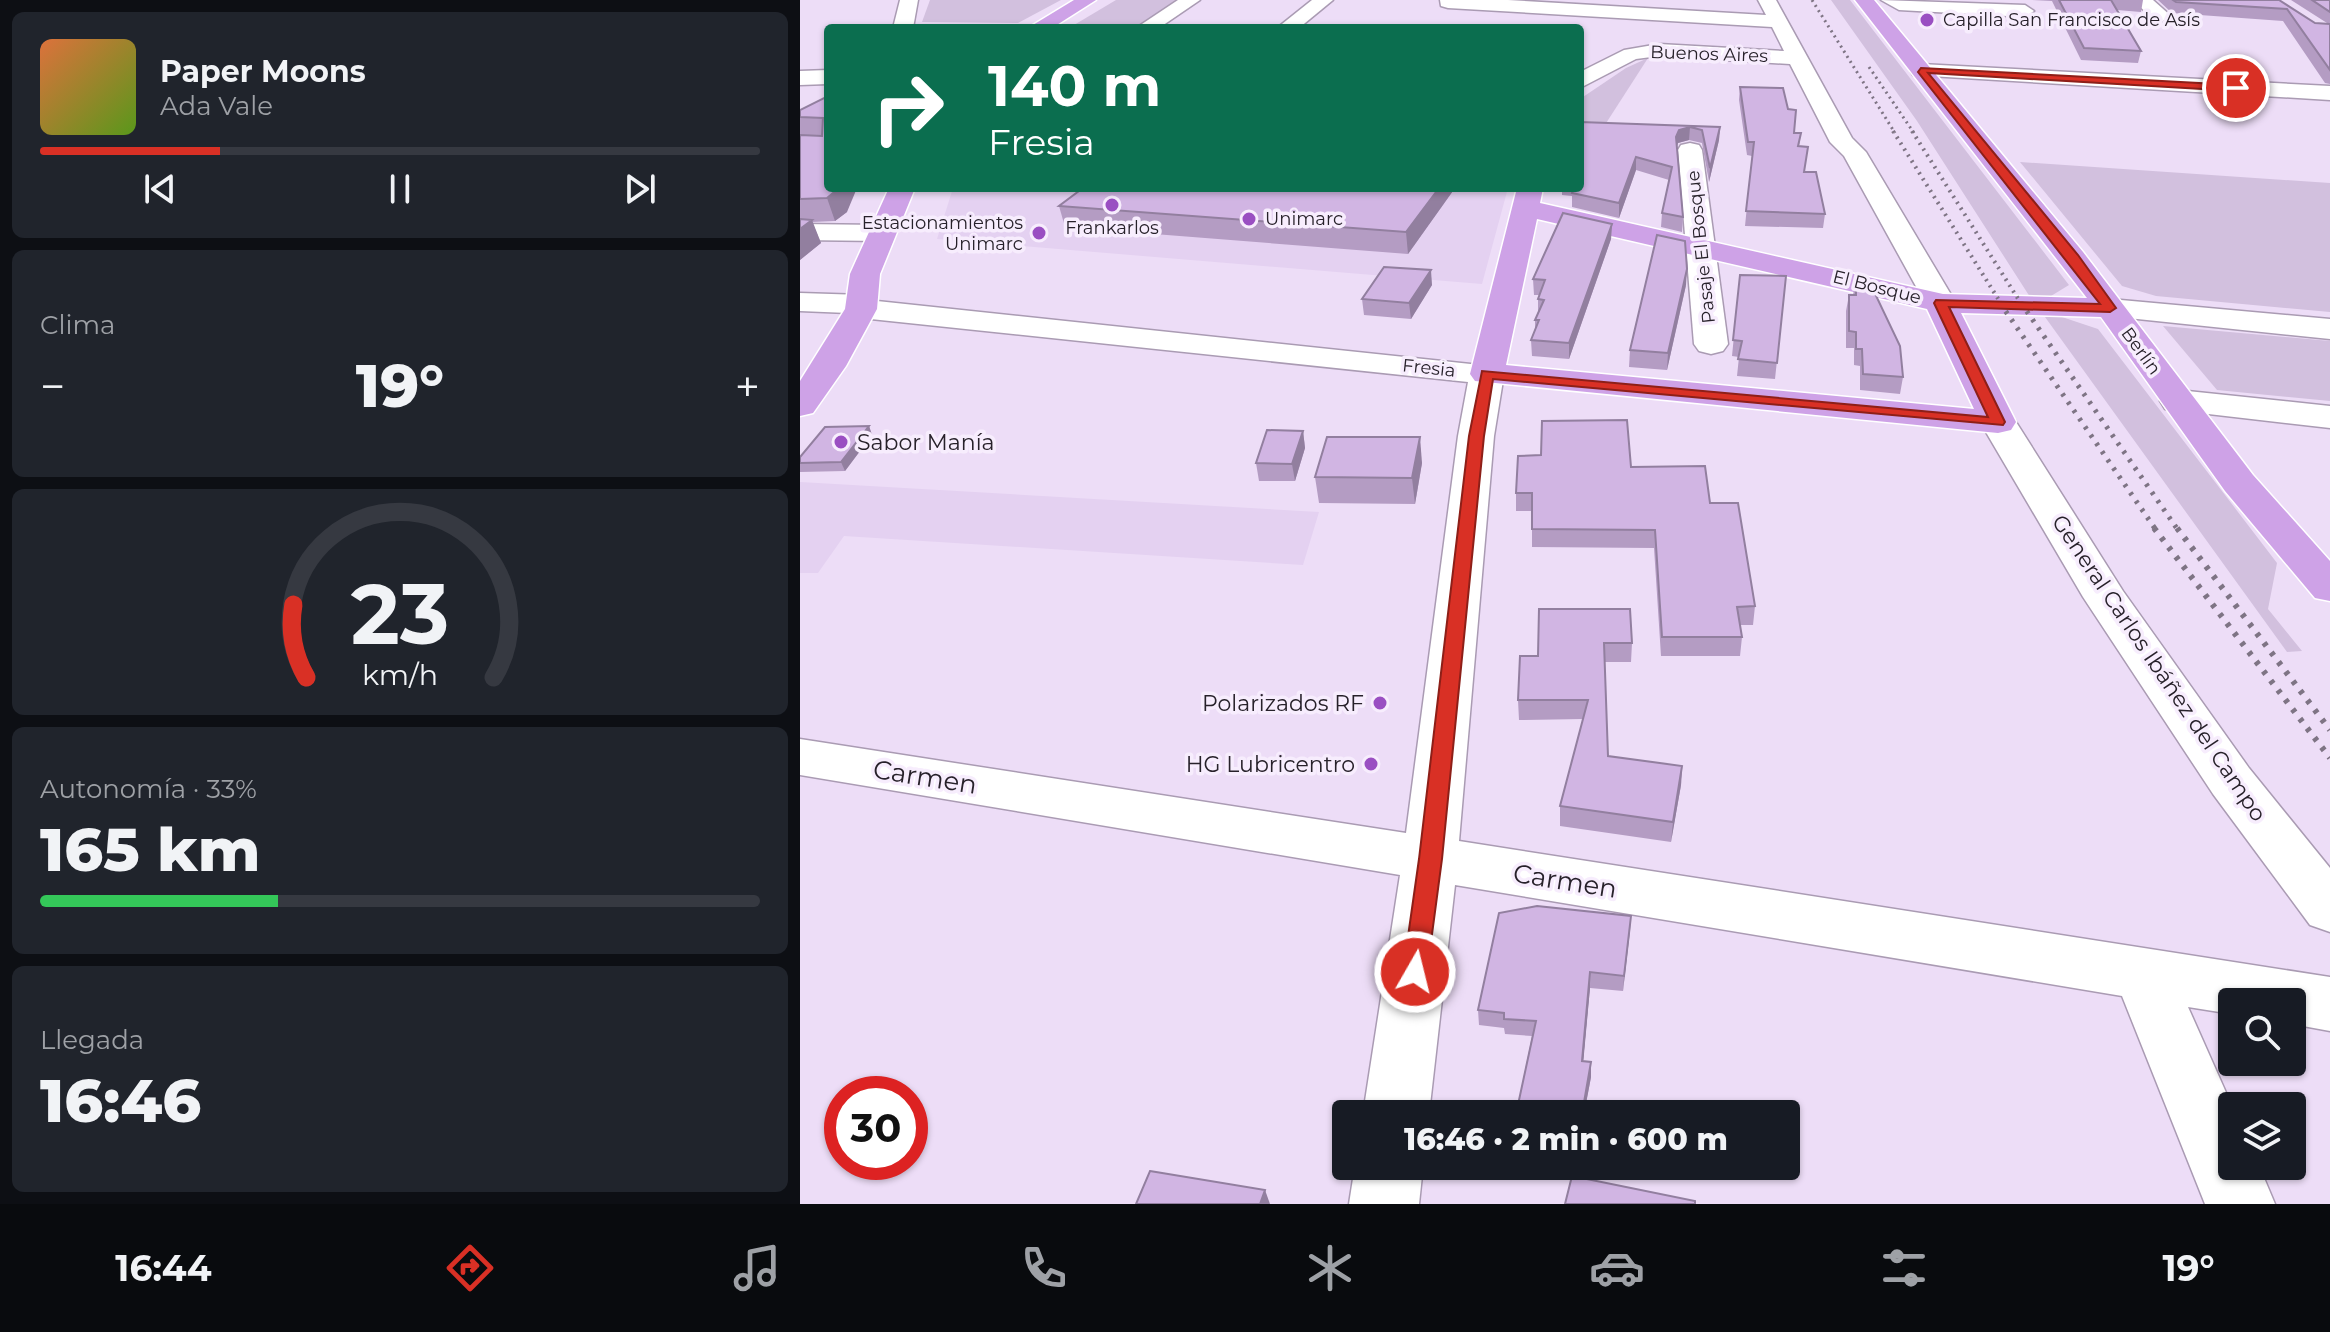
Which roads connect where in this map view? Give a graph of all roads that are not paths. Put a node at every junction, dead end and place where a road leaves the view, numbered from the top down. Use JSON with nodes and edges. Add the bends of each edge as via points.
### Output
{"nodes":[{"id":1,"x":909,"y":0,"type":"edge"},
{"id":2,"x":1087,"y":0,"type":"edge"},
{"id":3,"x":1191,"y":0,"type":"edge"},
{"id":4,"x":1324,"y":0,"type":"edge"},
{"id":5,"x":1767,"y":0,"type":"edge"},
{"id":6,"x":1864,"y":0,"type":"edge"},
{"id":7,"x":2142,"y":0,"type":"edge"},
{"id":8,"x":1895,"y":2,"type":"edge"},
{"id":9,"x":2019,"y":5,"type":"edge"},
{"id":10,"x":1455,"y":8,"type":"edge"},
{"id":11,"x":1583,"y":10,"type":"junction"},
{"id":12,"x":2161,"y":16,"type":"dead end"},
{"id":13,"x":1779,"y":22,"type":"junction"},
{"id":14,"x":904,"y":24,"type":"edge"},
{"id":15,"x":1045,"y":24,"type":"edge"},
{"id":16,"x":1152,"y":24,"type":"edge"},
{"id":17,"x":1292,"y":24,"type":"edge"},
{"id":18,"x":1572,"y":24,"type":"edge"},
{"id":19,"x":1604,"y":45,"type":"dead end"},
{"id":20,"x":1659,"y":50,"type":"junction"},
{"id":21,"x":1797,"y":58,"type":"junction"},
{"id":22,"x":1921,"y":70,"type":"junction"},
{"id":23,"x":824,"y":77,"type":"edge"},
{"id":24,"x":800,"y":78,"type":"edge"},
{"id":25,"x":1584,"y":79,"type":"edge"},
{"id":26,"x":2330,"y":93,"type":"edge"},
{"id":27,"x":1690,"y":150,"type":"edge"},
{"id":28,"x":900,"y":192,"type":"edge"},
{"id":29,"x":927,"y":192,"type":"edge"},
{"id":30,"x":1528,"y":198,"type":"edge"},
{"id":31,"x":800,"y":232,"type":"edge"},
{"id":32,"x":882,"y":233,"type":"junction"},
{"id":33,"x":1701,"y":247,"type":"junction"},
{"id":34,"x":800,"y":302,"type":"edge"},
{"id":35,"x":1940,"y":303,"type":"junction"},
{"id":36,"x":862,"y":307,"type":"junction"},
{"id":37,"x":2110,"y":308,"type":"junction"},
{"id":38,"x":2330,"y":329,"type":"edge"},
{"id":39,"x":1711,"y":344,"type":"dead end"},
{"id":40,"x":1487,"y":374,"type":"junction"},
{"id":41,"x":2178,"y":401,"type":"junction"},
{"id":42,"x":800,"y":405,"type":"edge"},
{"id":43,"x":2330,"y":417,"type":"edge"},
{"id":44,"x":1998,"y":422,"type":"junction"},
{"id":45,"x":2330,"y":588,"type":"edge"},
{"id":46,"x":800,"y":757,"type":"edge"},
{"id":47,"x":1430,"y":859,"type":"junction"},
{"id":48,"x":2330,"y":909,"type":"edge"},
{"id":49,"x":2143,"y":974,"type":"junction"},
{"id":50,"x":2330,"y":1004,"type":"edge"},
{"id":51,"x":1398,"y":1100,"type":"edge"},
{"id":52,"x":1387,"y":1180,"type":"edge"},
{"id":53,"x":1384,"y":1204,"type":"edge"},
{"id":54,"x":2240,"y":1204,"type":"edge"}],
"edges":[{"from":1,"to":14,"type":"street"},
{"from":2,"to":15,"type":"main road"},
{"from":3,"to":16,"type":"street"},
{"from":4,"to":17,"type":"street"},
{"from":5,"to":13,"type":"street","name":"General Carlos Ibáñez del Campo"},
{"from":6,"to":22,"type":"main road","name":"Berlín"},
{"from":7,"to":12,"type":"street"},
{"from":8,"to":9,"type":"street"},
{"from":10,"to":11,"type":"street"},
{"from":11,"to":13,"type":"street"},
{"from":11,"to":18,"type":"street"},
{"from":13,"to":21,"type":"street","name":"General Carlos Ibáñez del Campo"},
{"from":19,"to":20,"type":"street"},
{"from":20,"to":21,"type":"street","name":"Buenos Aires"},
{"from":20,"to":25,"type":"street","name":"Buenos Aires","via":[[1631,54]]},
{"from":21,"to":35,"type":"street","name":"General Carlos Ibáñez del Campo"},
{"from":22,"to":26,"type":"street"},
{"from":22,"to":37,"type":"main road","name":"Berlín"},
{"from":23,"to":24,"type":"street"},
{"from":27,"to":33,"type":"street","name":"Pasaje El Bosque"},
{"from":28,"to":32,"type":"main road"},
{"from":29,"to":36,"type":"main road","via":[[892,278]]},
{"from":30,"to":33,"type":"main road","name":"El Bosque"},
{"from":30,"to":40,"type":"main road"},
{"from":31,"to":32,"type":"street"},
{"from":32,"to":36,"type":"main road","via":[[865,274]]},
{"from":33,"to":35,"type":"main road","name":"El Bosque"},
{"from":33,"to":39,"type":"street","name":"Pasaje El Bosque"},
{"from":34,"to":36,"type":"street","name":"Fresia"},
{"from":35,"to":37,"type":"main road","name":"El Bosque"},
{"from":35,"to":44,"type":"main road","name":"General Carlos Ibáñez del Campo"},
{"from":36,"to":40,"type":"street","name":"Fresia"},
{"from":36,"to":42,"type":"main road"},
{"from":37,"to":38,"type":"street","name":"El Bosque"},
{"from":37,"to":41,"type":"main road","name":"Berlín"},
{"from":40,"to":44,"type":"main road","name":"Fresia"},
{"from":40,"to":47,"type":"street"},
{"from":41,"to":43,"type":"street"},
{"from":41,"to":45,"type":"main road","name":"Berlín","via":[[2239,483]]},
{"from":44,"to":48,"type":"street","name":"General Carlos Ibáñez del Campo","via":[[2105,597],[2231,781]]},
{"from":46,"to":47,"type":"street","name":"Carmen"},
{"from":47,"to":49,"type":"street","name":"Carmen"},
{"from":47,"to":51,"type":"street"},
{"from":49,"to":50,"type":"street","name":"Carmen"},
{"from":49,"to":54,"type":"street"},
{"from":52,"to":53,"type":"street"}]}
